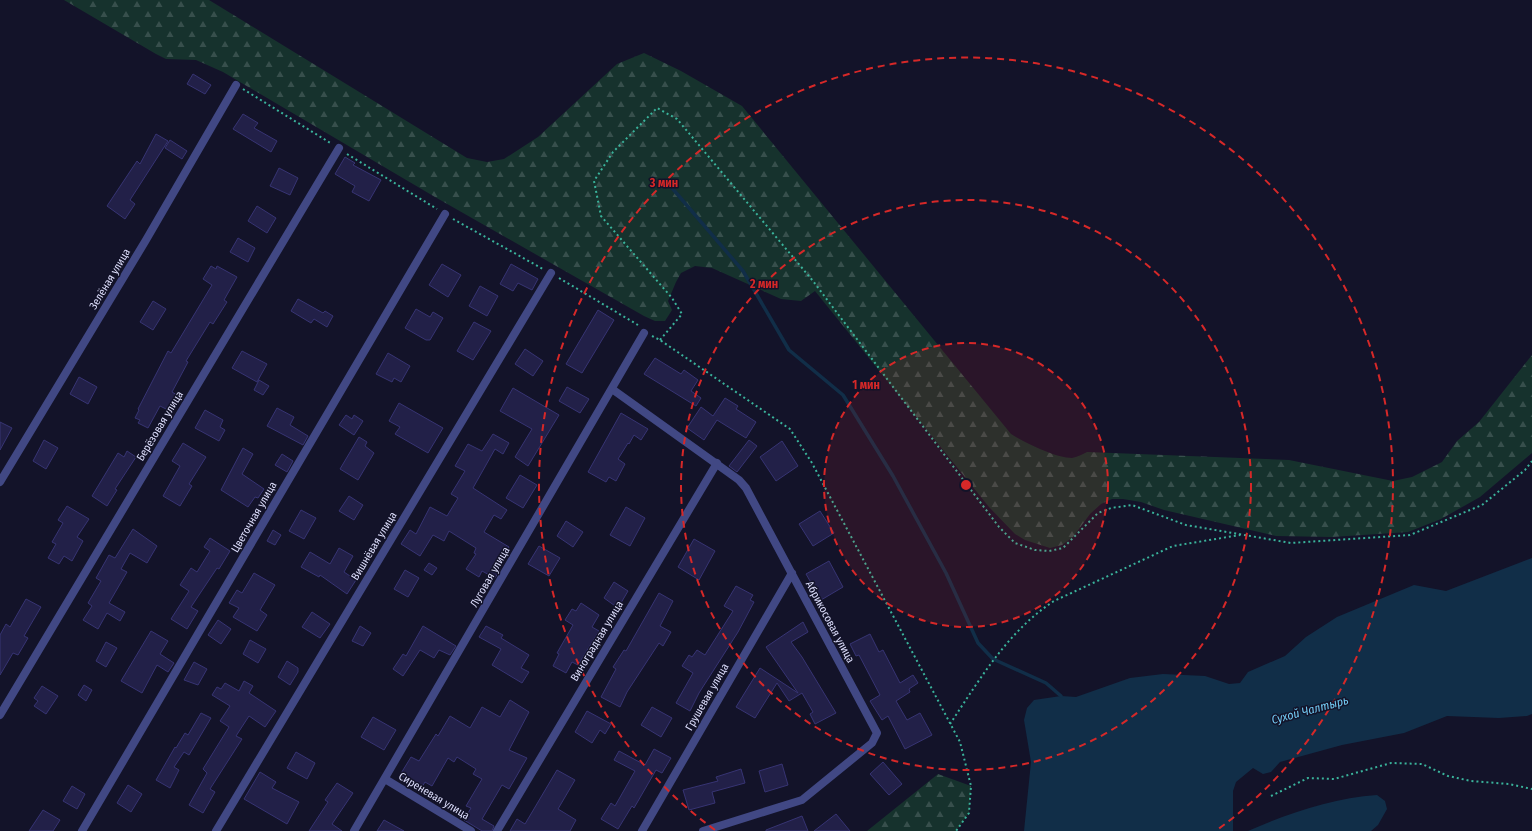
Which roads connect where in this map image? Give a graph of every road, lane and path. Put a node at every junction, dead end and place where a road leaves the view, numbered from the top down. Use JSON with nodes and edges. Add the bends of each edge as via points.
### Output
{"nodes":[{"id":1,"x":236,"y":85,"type":"joint"},
{"id":2,"x":339,"y":148,"type":"junction"},
{"id":3,"x":445,"y":214,"type":"junction"},
{"id":4,"x":551,"y":273,"type":"junction"},
{"id":5,"x":644,"y":333,"type":"junction"},
{"id":6,"x":660,"y":340,"type":"junction"},
{"id":7,"x":612,"y":389,"type":"junction"},
{"id":8,"x":1532,"y":461,"type":"edge"},
{"id":9,"x":717,"y":463,"type":"junction"},
{"id":10,"x":0,"y":482,"type":"edge"},
{"id":11,"x":1243,"y":535,"type":"junction"},
{"id":12,"x":792,"y":574,"type":"junction"},
{"id":13,"x":0,"y":715,"type":"edge"},
{"id":14,"x":950,"y":724,"type":"junction"},
{"id":15,"x":386,"y":779,"type":"junction"},
{"id":16,"x":1532,"y":789,"type":"edge"},
{"id":17,"x":1271,"y":796,"type":"dead end"},
{"id":18,"x":82,"y":831,"type":"edge"},
{"id":19,"x":216,"y":831,"type":"edge"},
{"id":20,"x":354,"y":831,"type":"edge"},
{"id":21,"x":471,"y":831,"type":"edge"},
{"id":22,"x":497,"y":831,"type":"edge"},
{"id":23,"x":642,"y":831,"type":"edge"},
{"id":24,"x":703,"y":831,"type":"edge"},
{"id":25,"x":956,"y":831,"type":"edge"}],
"edges":[{"from":1,"to":2,"type":"path"},
{"from":1,"to":10,"type":"street","name":"Зелёная улица"},
{"from":2,"to":3,"type":"path"},
{"from":2,"to":13,"type":"street","name":"Берёзовая улица"},
{"from":3,"to":4,"type":"path"},
{"from":3,"to":18,"type":"street","name":"Цветочная улица"},
{"from":4,"to":5,"type":"path","via":[[636,323]]},
{"from":4,"to":19,"type":"street","name":"Вишнёвая улица"},
{"from":5,"to":6,"type":"path"},
{"from":5,"to":7,"type":"street","name":"Луговая улица"},
{"from":6,"to":11,"type":"path","via":[[682,314],[672,298],[601,216],[594,181],[613,152],[657,108],[677,119],[813,281],[999,527],[1016,543],[1049,551],[1063,548],[1098,513],[1132,505],[1186,525]]},
{"from":6,"to":14,"type":"path","via":[[790,429],[812,463]]},
{"from":7,"to":9,"type":"street","name":"Абрикосовая улица"},
{"from":7,"to":15,"type":"street","name":"Луговая улица"},
{"from":8,"to":11,"type":"path","via":[[1525,470],[1482,505],[1410,535],[1291,543]]},
{"from":9,"to":12,"type":"street","name":"Абрикосовая улица","via":[[746,488]]},
{"from":9,"to":22,"type":"street","name":"Виноградная улица"},
{"from":11,"to":14,"type":"path","via":[[1173,546],[1054,601],[1036,612],[993,658]]},
{"from":12,"to":23,"type":"street","name":"Грушевая улица"},
{"from":12,"to":24,"type":"street","name":"Абрикосовая улица","via":[[877,733],[872,743],[802,800]]},
{"from":14,"to":25,"type":"path","via":[[960,742],[971,786],[969,813]]},
{"from":15,"to":20,"type":"street","name":"Луговая улица"},
{"from":15,"to":21,"type":"street","name":"Сиреневая улица"},
{"from":16,"to":17,"type":"path","via":[[1448,776],[1422,764],[1391,764],[1334,779],[1308,778]]}]}
